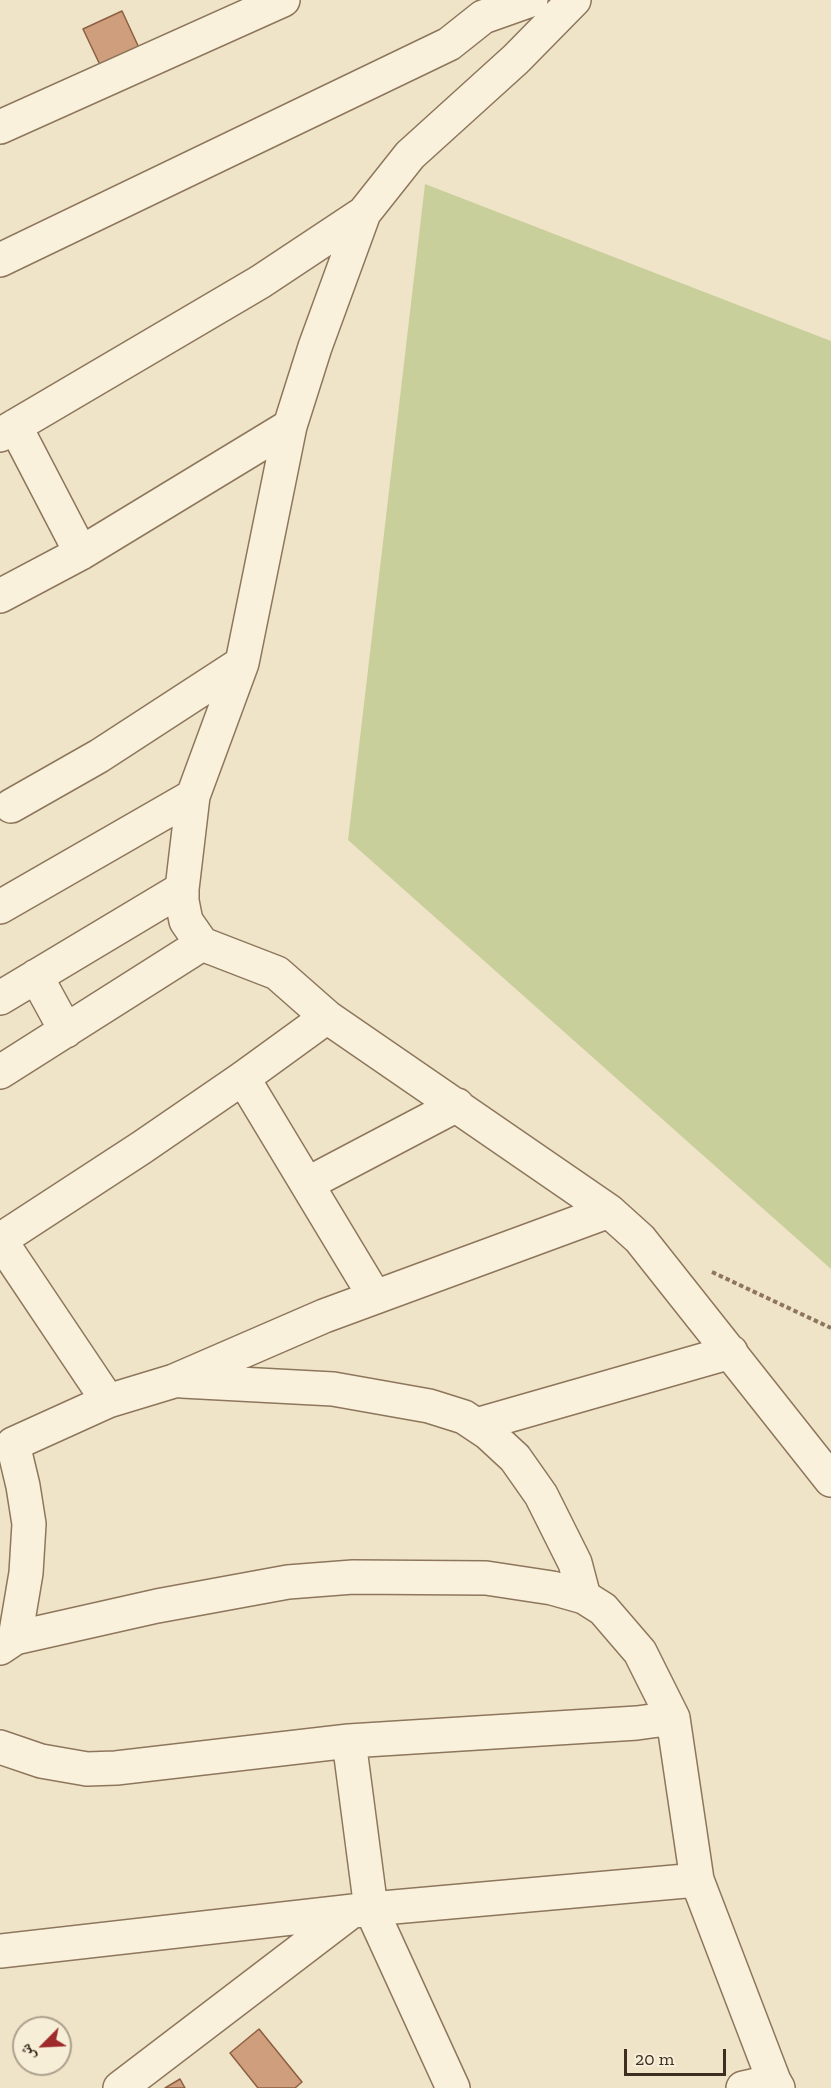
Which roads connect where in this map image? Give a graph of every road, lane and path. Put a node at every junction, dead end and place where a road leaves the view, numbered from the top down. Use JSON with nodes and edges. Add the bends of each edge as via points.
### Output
{"nodes":[{"id":1,"x":283,"y":0,"type":"edge"},
{"id":2,"x":531,"y":0,"type":"edge"},
{"id":3,"x":574,"y":0,"type":"edge"},
{"id":4,"x":0,"y":127,"type":"edge"},
{"id":5,"x":364,"y":213,"type":"junction"},
{"id":6,"x":0,"y":260,"type":"edge"},
{"id":7,"x":290,"y":426,"type":"junction"},
{"id":8,"x":8,"y":431,"type":"edge"},
{"id":9,"x":81,"y":553,"type":"junction"},
{"id":10,"x":0,"y":596,"type":"edge"},
{"id":11,"x":242,"y":663,"type":"junction"},
{"id":12,"x":193,"y":796,"type":"junction"},
{"id":13,"x":4,"y":801,"type":"edge"},
{"id":14,"x":182,"y":889,"type":"junction"},
{"id":15,"x":2,"y":900,"type":"edge"},
{"id":16,"x":201,"y":944,"type":"junction"},
{"id":17,"x":36,"y":976,"type":"junction"},
{"id":18,"x":0,"y":998,"type":"edge"},
{"id":19,"x":327,"y":1017,"type":"junction"},
{"id":20,"x":66,"y":1031,"type":"junction"},
{"id":21,"x":0,"y":1072,"type":"edge"},
{"id":22,"x":243,"y":1078,"type":"junction"},
{"id":23,"x":457,"y":1105,"type":"junction"},
{"id":24,"x":307,"y":1184,"type":"junction"},
{"id":25,"x":609,"y":1212,"type":"junction"},
{"id":26,"x":0,"y":1240,"type":"edge"},
{"id":27,"x":704,"y":1269,"type":"dead end"},
{"id":28,"x":375,"y":1298,"type":"junction"},
{"id":29,"x":831,"y":1328,"type":"edge"},
{"id":30,"x":731,"y":1352,"type":"junction"},
{"id":31,"x":174,"y":1381,"type":"junction"},
{"id":32,"x":108,"y":1401,"type":"junction"},
{"id":33,"x":476,"y":1425,"type":"junction"},
{"id":34,"x":6,"y":1447,"type":"edge"},
{"id":35,"x":831,"y":1480,"type":"edge"},
{"id":36,"x":584,"y":1597,"type":"junction"},
{"id":37,"x":8,"y":1643,"type":"edge"},
{"id":38,"x":673,"y":1718,"type":"junction"},
{"id":39,"x":349,"y":1742,"type":"junction"},
{"id":40,"x":0,"y":1747,"type":"edge"},
{"id":41,"x":697,"y":1880,"type":"junction"},
{"id":42,"x":362,"y":1910,"type":"junction"},
{"id":43,"x":0,"y":1951,"type":"edge"},
{"id":44,"x":765,"y":2086,"type":"edge"},
{"id":45,"x":120,"y":2088,"type":"edge"},
{"id":46,"x":453,"y":2088,"type":"edge"}],
"edges":[{"from":1,"to":4,"type":"street"},
{"from":2,"to":6,"type":"street","via":[[483,17],[449,44]]},
{"from":3,"to":5,"type":"street","via":[[516,59],[410,154]]},
{"from":5,"to":7,"type":"street"},
{"from":5,"to":8,"type":"street","via":[[260,282]]},
{"from":7,"to":9,"type":"street"},
{"from":7,"to":11,"type":"street"},
{"from":8,"to":9,"type":"street"},
{"from":9,"to":10,"type":"street"},
{"from":11,"to":12,"type":"street"},
{"from":11,"to":13,"type":"street","via":[[99,756]]},
{"from":12,"to":14,"type":"street"},
{"from":12,"to":15,"type":"street"},
{"from":14,"to":16,"type":"street","via":[[186,921]]},
{"from":14,"to":17,"type":"street"},
{"from":16,"to":19,"type":"street","via":[[277,973]]},
{"from":16,"to":20,"type":"street"},
{"from":17,"to":18,"type":"street"},
{"from":17,"to":20,"type":"street"},
{"from":19,"to":22,"type":"street"},
{"from":19,"to":23,"type":"street"},
{"from":20,"to":21,"type":"street"},
{"from":22,"to":24,"type":"street"},
{"from":22,"to":26,"type":"street"},
{"from":23,"to":24,"type":"street"},
{"from":23,"to":25,"type":"street"},
{"from":24,"to":28,"type":"street"},
{"from":25,"to":28,"type":"street"},
{"from":25,"to":30,"type":"street","via":[[640,1239]]},
{"from":26,"to":32,"type":"street"},
{"from":27,"to":29,"type":"path"},
{"from":28,"to":31,"type":"street"},
{"from":30,"to":33,"type":"street"},
{"from":30,"to":35,"type":"street"},
{"from":31,"to":32,"type":"street"},
{"from":31,"to":33,"type":"street","via":[[333,1389],[429,1406]]},
{"from":32,"to":34,"type":"street"},
{"from":33,"to":36,"type":"street","via":[[516,1458],[541,1495],[575,1563]]},
{"from":34,"to":37,"type":"street","via":[[23,1486],[29,1524],[26,1573]]},
{"from":36,"to":37,"type":"street","via":[[486,1578],[353,1577],[288,1582],[157,1606]]},
{"from":36,"to":38,"type":"street","via":[[603,1609],[640,1652]]},
{"from":38,"to":39,"type":"street"},
{"from":38,"to":41,"type":"street"},
{"from":39,"to":40,"type":"street","via":[[87,1769],[41,1761]]},
{"from":39,"to":42,"type":"street"},
{"from":41,"to":42,"type":"street"},
{"from":41,"to":44,"type":"street"},
{"from":42,"to":43,"type":"street"},
{"from":42,"to":45,"type":"street"},
{"from":42,"to":46,"type":"street"}]}
